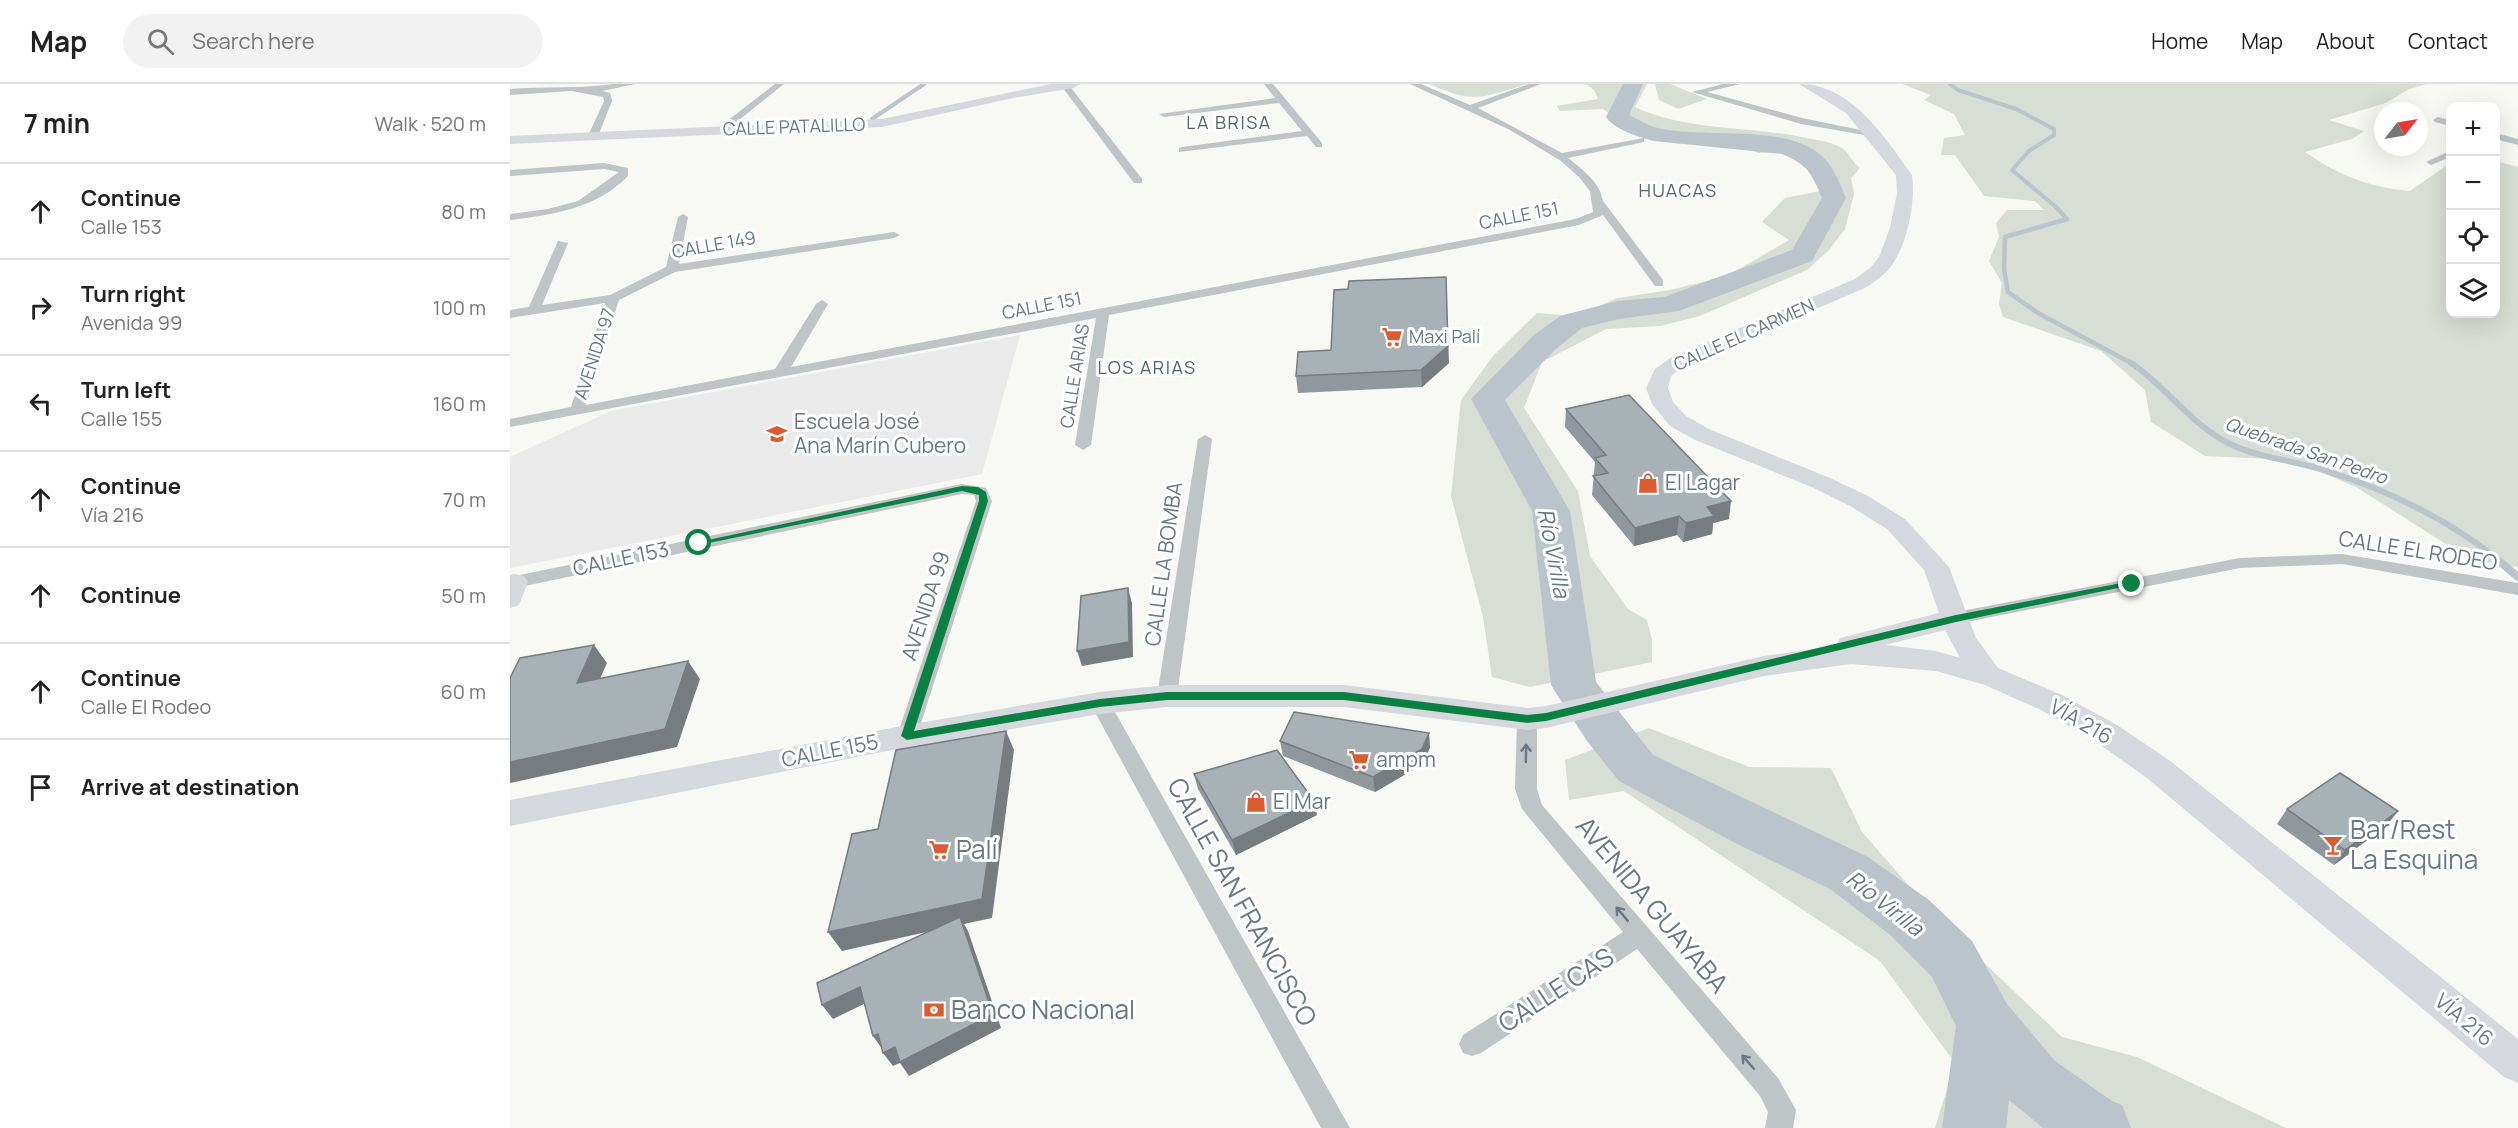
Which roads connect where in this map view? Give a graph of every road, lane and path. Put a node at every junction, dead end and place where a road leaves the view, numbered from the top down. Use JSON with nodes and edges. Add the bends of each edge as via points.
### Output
{"nodes":[{"id":1,"x":540,"y":84,"type":"edge"},
{"id":2,"x":631,"y":84,"type":"edge"},
{"id":3,"x":780,"y":84,"type":"edge"},
{"id":4,"x":1268,"y":84,"type":"edge"},
{"id":5,"x":1414,"y":84,"type":"edge"},
{"id":6,"x":1537,"y":84,"type":"edge"},
{"id":7,"x":1736,"y":84,"type":"edge"},
{"id":8,"x":1805,"y":84,"type":"edge"},
{"id":9,"x":1069,"y":85,"type":"edge"},
{"id":10,"x":529,"y":90,"type":"junction"},
{"id":11,"x":596,"y":90,"type":"junction"},
{"id":12,"x":510,"y":92,"type":"edge"},
{"id":13,"x":1281,"y":100,"type":"junction"},
{"id":14,"x":1472,"y":107,"type":"junction"},
{"id":15,"x":1164,"y":114,"type":"dead end"},
{"id":16,"x":2438,"y":120,"type":"dead end"},
{"id":17,"x":2446,"y":122,"type":"edge"},
{"id":18,"x":721,"y":130,"type":"junction"},
{"id":19,"x":1309,"y":133,"type":"junction"},
{"id":20,"x":1870,"y":133,"type":"junction"},
{"id":21,"x":593,"y":136,"type":"junction"},
{"id":22,"x":2500,"y":137,"type":"edge"},
{"id":23,"x":510,"y":140,"type":"edge"},
{"id":24,"x":1641,"y":140,"type":"dead end"},
{"id":25,"x":2518,"y":142,"type":"edge"},
{"id":26,"x":1318,"y":145,"type":"dead end"},
{"id":27,"x":1182,"y":150,"type":"dead end"},
{"id":28,"x":2446,"y":156,"type":"edge"},
{"id":29,"x":1558,"y":157,"type":"junction"},
{"id":30,"x":2431,"y":162,"type":"dead end"},
{"id":31,"x":510,"y":173,"type":"edge"},
{"id":32,"x":1138,"y":181,"type":"dead end"},
{"id":33,"x":1599,"y":203,"type":"junction"},
{"id":34,"x":510,"y":217,"type":"edge"},
{"id":35,"x":683,"y":217,"type":"dead end"},
{"id":36,"x":894,"y":235,"type":"dead end"},
{"id":37,"x":562,"y":243,"type":"dead end"},
{"id":38,"x":672,"y":269,"type":"junction"},
{"id":39,"x":1659,"y":283,"type":"dead end"},
{"id":40,"x":613,"y":298,"type":"junction"},
{"id":41,"x":822,"y":304,"type":"dead end"},
{"id":42,"x":534,"y":310,"type":"junction"},
{"id":43,"x":1103,"y":312,"type":"junction"},
{"id":44,"x":510,"y":314,"type":"edge"},
{"id":45,"x":780,"y":373,"type":"junction"},
{"id":46,"x":577,"y":410,"type":"junction"},
{"id":47,"x":510,"y":423,"type":"edge"},
{"id":48,"x":1205,"y":439,"type":"dead end"},
{"id":49,"x":1083,"y":446,"type":"dead end"},
{"id":50,"x":980,"y":491,"type":"joint"},
{"id":51,"x":512,"y":588,"type":"edge"},
{"id":52,"x":2518,"y":589,"type":"edge"},
{"id":53,"x":1956,"y":618,"type":"junction"},
{"id":54,"x":1795,"y":658,"type":"junction"},
{"id":55,"x":1988,"y":675,"type":"junction"},
{"id":56,"x":1167,"y":696,"type":"junction"},
{"id":57,"x":1100,"y":703,"type":"junction"},
{"id":58,"x":1536,"y":718,"type":"junction"},
{"id":59,"x":907,"y":736,"type":"junction"},
{"id":60,"x":510,"y":813,"type":"edge"},
{"id":61,"x":1639,"y":935,"type":"junction"},
{"id":62,"x":1472,"y":1044,"type":"dead end"},
{"id":63,"x":2518,"y":1064,"type":"edge"},
{"id":64,"x":1780,"y":1119,"type":"edge"},
{"id":65,"x":1336,"y":1128,"type":"edge"}],
"edges":[{"from":1,"to":10,"type":"street"},
{"from":2,"to":11,"type":"street"},
{"from":3,"to":18,"type":"street"},
{"from":4,"to":13,"type":"street"},
{"from":5,"to":14,"type":"street"},
{"from":6,"to":14,"type":"street"},
{"from":7,"to":20,"type":"street","via":[[1696,92],[1801,121]]},
{"from":8,"to":20,"type":"street","name":"CALLE EL CARMEN","via":[[1841,99]]},
{"from":9,"to":18,"type":"street","name":"CALLE PATALILLO","via":[[882,123]]},
{"from":9,"to":32,"type":"street"},
{"from":10,"to":11,"type":"street"},
{"from":10,"to":12,"type":"street"},
{"from":11,"to":21,"type":"street","via":[[607,95],[608,101]]},
{"from":13,"to":15,"type":"street"},
{"from":13,"to":19,"type":"street"},
{"from":14,"to":29,"type":"street"},
{"from":16,"to":17,"type":"street"},
{"from":18,"to":21,"type":"street","name":"CALLE PATALILLO"},
{"from":19,"to":26,"type":"street"},
{"from":19,"to":27,"type":"street"},
{"from":20,"to":53,"type":"street","name":"CALLE EL CARMEN","via":[[1904,175],[1907,187],[1888,258],[1879,271],[1679,362],[1662,373],[1656,388],[1663,404],[1678,421],[1822,483],[1896,524],[1936,567]]},
{"from":21,"to":23,"type":"street","name":"CALLE PATALILLO"},
{"from":22,"to":25,"type":"street"},
{"from":24,"to":29,"type":"street"},
{"from":28,"to":30,"type":"street"},
{"from":29,"to":33,"type":"street","via":[[1585,178]]},
{"from":31,"to":34,"type":"street","via":[[604,166],[624,170],[623,176],[582,203]]},
{"from":33,"to":39,"type":"street"},
{"from":33,"to":43,"type":"street","name":"CALLE 151","via":[[1598,214],[1580,222]]},
{"from":35,"to":38,"type":"street"},
{"from":36,"to":38,"type":"street","name":"CALLE 149"},
{"from":37,"to":42,"type":"street"},
{"from":38,"to":40,"type":"street","name":"CALLE 149"},
{"from":40,"to":42,"type":"street","name":"CALLE 149"},
{"from":40,"to":46,"type":"street","name":"AVENIDA 97"},
{"from":41,"to":45,"type":"street"},
{"from":42,"to":44,"type":"street","name":"CALLE 149"},
{"from":43,"to":45,"type":"street","name":"CALLE 151"},
{"from":43,"to":49,"type":"street","name":"CALLE ARIAS"},
{"from":45,"to":46,"type":"street","name":"CALLE 151"},
{"from":46,"to":47,"type":"street","name":"CALLE 151"},
{"from":48,"to":56,"type":"street","name":"CALLE LA BOMBA"},
{"from":50,"to":51,"type":"street","name":"CALLE 153","via":[[962,489]]},
{"from":50,"to":59,"type":"street","name":"AVENIDA 99","via":[[984,501]]},
{"from":52,"to":53,"type":"street","name":"CALLE EL RODEO","via":[[2342,559],[2283,560],[2240,563]]},
{"from":53,"to":54,"type":"street"},
{"from":53,"to":55,"type":"street","name":"CALLE EL CARMEN","via":[[1963,640]]},
{"from":54,"to":55,"type":"street","name":"VÍA 216","via":[[1876,654],[1937,661]]},
{"from":54,"to":58,"type":"street","name":"VÍA 216"},
{"from":55,"to":63,"type":"street","name":"VÍA 216","via":[[2075,715],[2147,762]]},
{"from":56,"to":57,"type":"street","name":"CALLE 155"},
{"from":56,"to":58,"type":"street","name":"CALLE 155","via":[[1344,696]]},
{"from":57,"to":59,"type":"street","name":"CALLE 155"},
{"from":57,"to":65,"type":"street","name":"CALLE SAN FRANCISCO"},
{"from":61,"to":58,"type":"street","name":"AVENIDA GUAYABA","one_way":true,"via":[[1533,809],[1526,789]]},
{"from":59,"to":60,"type":"street","name":"CALLE 155"},
{"from":61,"to":62,"type":"street","name":"CALLE CAS"},
{"from":64,"to":61,"type":"street","name":"AVENIDA GUAYABA","one_way":true,"via":[[1769,1087]]}]}
